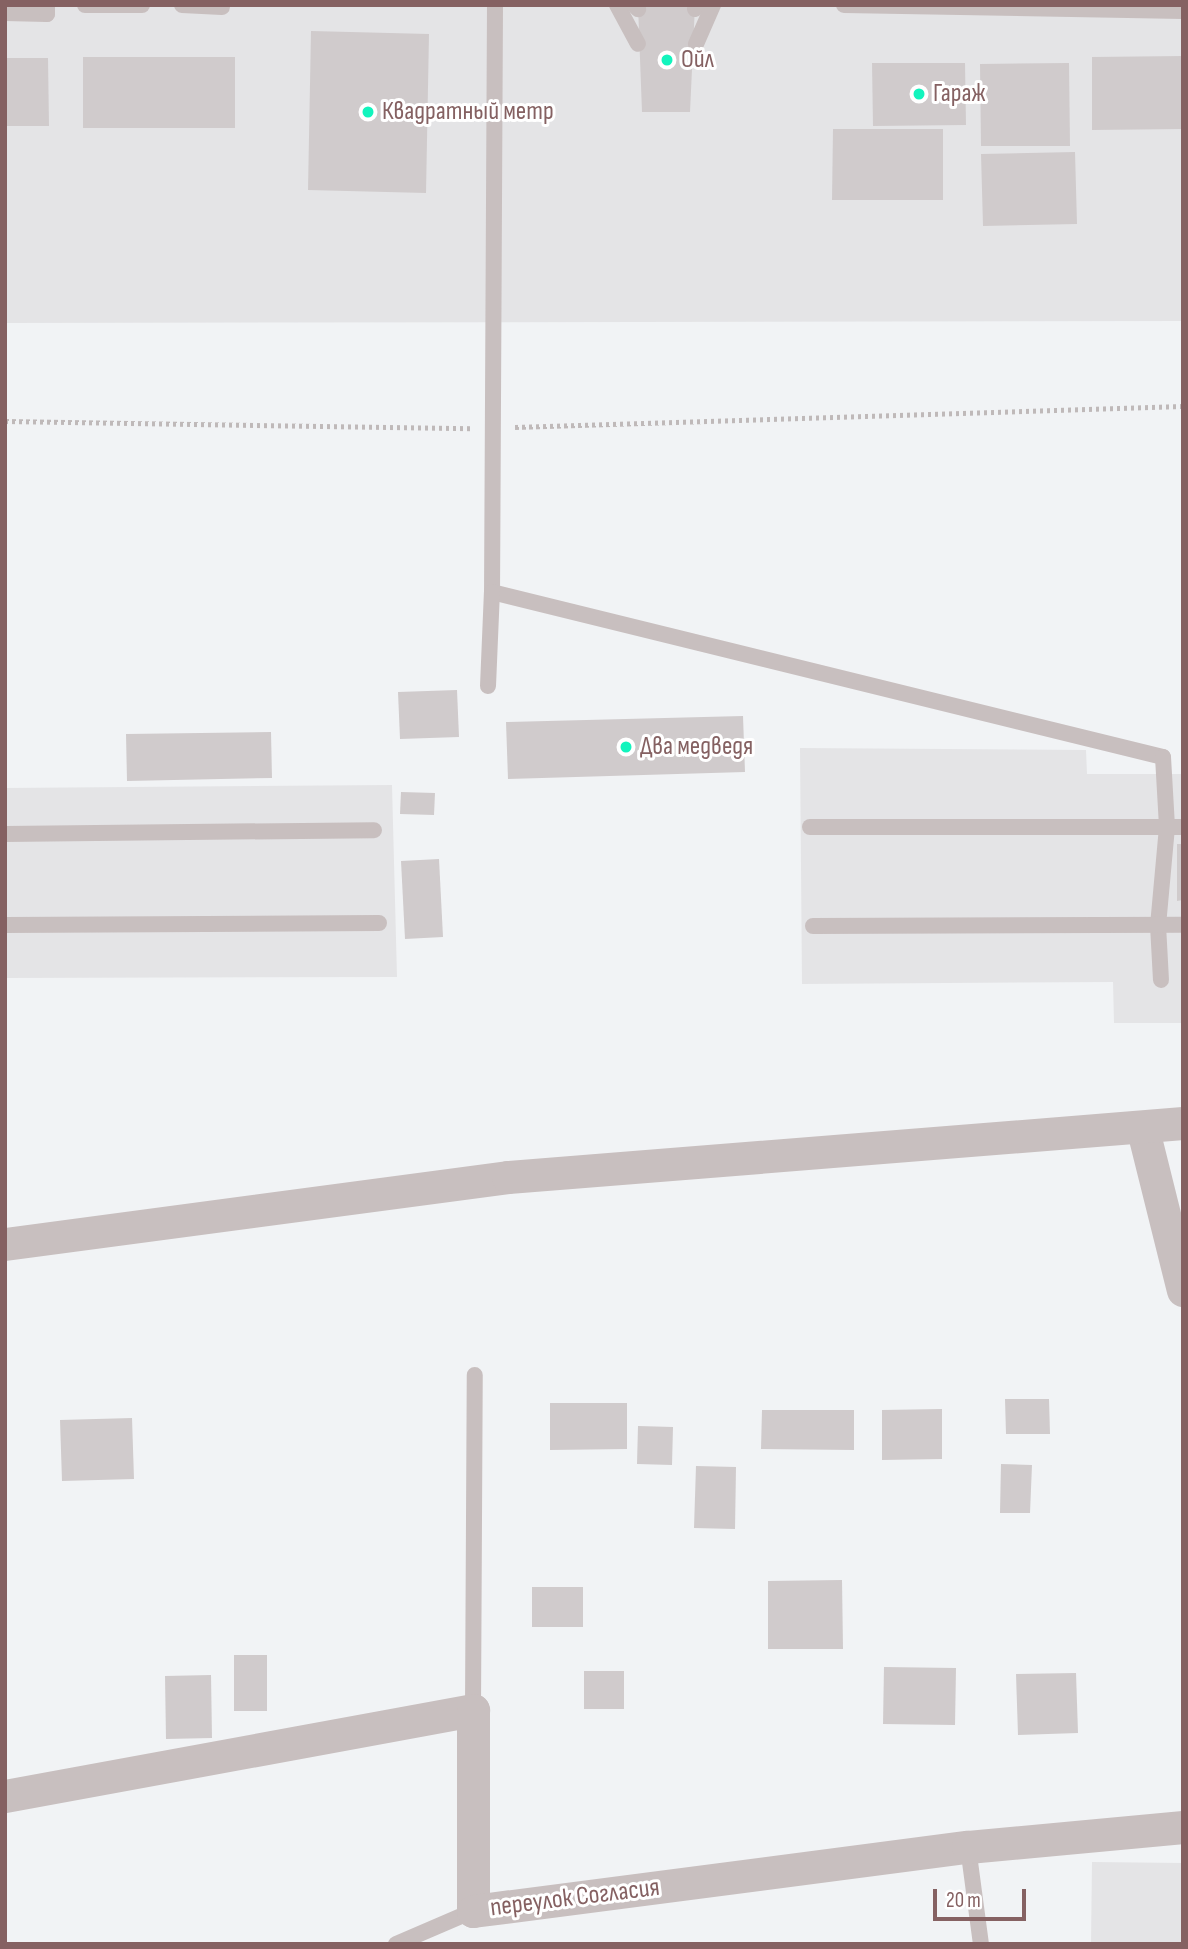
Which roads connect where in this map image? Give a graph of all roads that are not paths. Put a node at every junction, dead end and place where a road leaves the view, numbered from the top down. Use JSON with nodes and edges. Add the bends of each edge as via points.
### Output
{"nodes":[{"id":1,"x":47,"y":5,"type":"edge"},
{"id":2,"x":85,"y":5,"type":"edge"},
{"id":3,"x":142,"y":5,"type":"edge"},
{"id":4,"x":182,"y":5,"type":"edge"},
{"id":5,"x":495,"y":5,"type":"edge"},
{"id":6,"x":617,"y":5,"type":"edge"},
{"id":7,"x":713,"y":5,"type":"edge"},
{"id":8,"x":844,"y":5,"type":"edge"},
{"id":9,"x":222,"y":7,"type":"dead end"},
{"id":10,"x":984,"y":7,"type":"edge"},
{"id":11,"x":1138,"y":8,"type":"edge"},
{"id":12,"x":1183,"y":11,"type":"edge"},
{"id":13,"x":5,"y":13,"type":"edge"},
{"id":14,"x":638,"y":44,"type":"dead end"},
{"id":15,"x":696,"y":44,"type":"dead end"},
{"id":16,"x":492,"y":592,"type":"junction"},
{"id":17,"x":488,"y":686,"type":"dead end"},
{"id":18,"x":1175,"y":827,"type":"edge"},
{"id":19,"x":810,"y":828,"type":"dead end"},
{"id":20,"x":374,"y":830,"type":"dead end"},
{"id":21,"x":5,"y":834,"type":"edge"},
{"id":22,"x":379,"y":923,"type":"dead end"},
{"id":23,"x":5,"y":925,"type":"edge"},
{"id":24,"x":1158,"y":925,"type":"junction"},
{"id":25,"x":1183,"y":925,"type":"edge"},
{"id":26,"x":813,"y":926,"type":"dead end"},
{"id":27,"x":1161,"y":980,"type":"dead end"},
{"id":28,"x":1183,"y":1123,"type":"edge"},
{"id":29,"x":1143,"y":1130,"type":"junction"},
{"id":30,"x":5,"y":1244,"type":"edge"},
{"id":31,"x":1183,"y":1290,"type":"edge"},
{"id":32,"x":475,"y":1375,"type":"dead end"},
{"id":33,"x":473,"y":1710,"type":"junction"},
{"id":34,"x":5,"y":1796,"type":"edge"},
{"id":35,"x":1183,"y":1827,"type":"edge"},
{"id":36,"x":968,"y":1847,"type":"junction"},
{"id":37,"x":473,"y":1911,"type":"junction"},
{"id":38,"x":396,"y":1944,"type":"edge"},
{"id":39,"x":981,"y":1944,"type":"edge"}],
"edges":[{"from":1,"to":13,"type":"lane","via":[[47,14]]},
{"from":2,"to":3,"type":"lane"},
{"from":4,"to":9,"type":"lane"},
{"from":5,"to":16,"type":"lane"},
{"from":6,"to":14,"type":"lane"},
{"from":7,"to":15,"type":"lane"},
{"from":8,"to":10,"type":"lane"},
{"from":10,"to":11,"type":"lane"},
{"from":11,"to":12,"type":"lane"},
{"from":16,"to":17,"type":"lane"},
{"from":16,"to":18,"type":"lane","via":[[1163,757]]},
{"from":18,"to":19,"type":"lane"},
{"from":18,"to":24,"type":"lane"},
{"from":20,"to":21,"type":"lane"},
{"from":22,"to":23,"type":"lane"},
{"from":24,"to":25,"type":"lane"},
{"from":24,"to":26,"type":"lane"},
{"from":24,"to":27,"type":"lane"},
{"from":28,"to":29,"type":"street"},
{"from":29,"to":30,"type":"street","via":[[508,1177]]},
{"from":29,"to":31,"type":"street"},
{"from":32,"to":33,"type":"lane"},
{"from":33,"to":34,"type":"street"},
{"from":33,"to":37,"type":"street","name":"переулок Согласия"},
{"from":35,"to":36,"type":"street","name":"переулок Согласия"},
{"from":36,"to":37,"type":"street","name":"переулок Согласия"},
{"from":36,"to":39,"type":"lane"},
{"from":37,"to":38,"type":"lane"}]}
